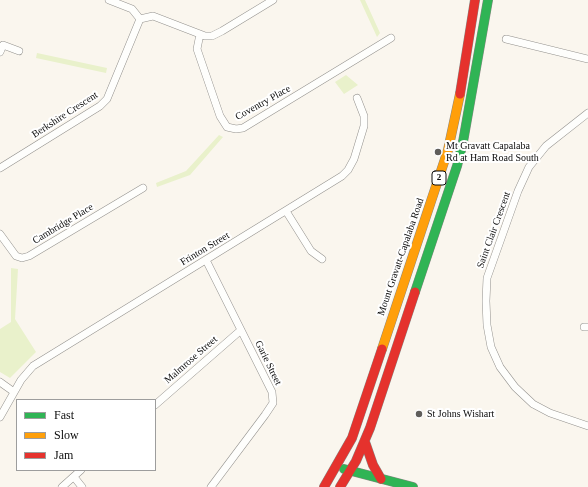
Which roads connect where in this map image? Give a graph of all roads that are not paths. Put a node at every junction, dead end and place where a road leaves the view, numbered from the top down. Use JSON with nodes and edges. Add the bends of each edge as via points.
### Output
{"nodes":[{"id":1,"x":109,"y":0,"type":"edge"},
{"id":2,"x":273,"y":0,"type":"edge"},
{"id":3,"x":475,"y":0,"type":"edge"},
{"id":4,"x":488,"y":0,"type":"edge"},
{"id":5,"x":140,"y":18,"type":"junction"},
{"id":6,"x":200,"y":34,"type":"junction"},
{"id":7,"x":391,"y":38,"type":"dead end"},
{"id":8,"x":506,"y":39,"type":"dead end"},
{"id":9,"x":2,"y":43,"type":"edge"},
{"id":10,"x":18,"y":51,"type":"dead end"},
{"id":11,"x":0,"y":52,"type":"edge"},
{"id":12,"x":588,"y":59,"type":"edge"},
{"id":13,"x":357,"y":98,"type":"dead end"},
{"id":14,"x":588,"y":113,"type":"edge"},
{"id":15,"x":0,"y":168,"type":"edge"},
{"id":16,"x":143,"y":188,"type":"dead end"},
{"id":17,"x":286,"y":211,"type":"junction"},
{"id":18,"x":0,"y":234,"type":"edge"},
{"id":19,"x":322,"y":259,"type":"dead end"},
{"id":20,"x":206,"y":260,"type":"junction"},
{"id":21,"x":241,"y":330,"type":"junction"},
{"id":22,"x":0,"y":382,"type":"edge"},
{"id":23,"x":14,"y":392,"type":"junction"},
{"id":24,"x":156,"y":404,"type":"edge"},
{"id":25,"x":0,"y":418,"type":"edge"},
{"id":26,"x":588,"y":426,"type":"edge"},
{"id":27,"x":364,"y":442,"type":"junction"},
{"id":28,"x":337,"y":467,"type":"junction"},
{"id":29,"x":80,"y":471,"type":"edge"},
{"id":30,"x":350,"y":471,"type":"junction"},
{"id":31,"x":74,"y":476,"type":"junction"},
{"id":32,"x":382,"y":479,"type":"junction"},
{"id":33,"x":62,"y":487,"type":"edge"},
{"id":34,"x":82,"y":487,"type":"edge"},
{"id":35,"x":211,"y":487,"type":"edge"},
{"id":36,"x":324,"y":487,"type":"edge"},
{"id":37,"x":340,"y":487,"type":"edge"},
{"id":38,"x":413,"y":487,"type":"edge"}],
"edges":[{"from":1,"to":5,"type":"street","via":[[132,10]]},
{"from":2,"to":6,"type":"street","via":[[212,36]]},
{"from":3,"to":28,"type":"main road","name":"Mount Gravatt-Capalaba Road","number":"2","via":[[456,119],[448,150],[357,425]]},
{"from":4,"to":27,"type":"main road","number":"2","via":[[460,155]]},
{"from":5,"to":6,"type":"street","via":[[154,16]]},
{"from":5,"to":15,"type":"street","name":"Berkshire Crescent","via":[[107,99],[100,106]]},
{"from":6,"to":7,"type":"street","name":"Coventry Place","via":[[197,49],[220,116],[227,127],[236,129],[243,128]]},
{"from":8,"to":12,"type":"street"},
{"from":9,"to":10,"type":"street"},
{"from":9,"to":11,"type":"street"},
{"from":13,"to":17,"type":"street","name":"Frinton Street","via":[[364,116],[364,126],[348,170],[334,182]]},
{"from":14,"to":26,"type":"street","name":"Saint Clair Crescent","via":[[546,146],[529,167],[487,278],[486,325],[491,347],[500,367],[515,387],[533,404],[550,413]]},
{"from":16,"to":18,"type":"street","name":"Cambridge Place","via":[[29,256],[16,256]]},
{"from":17,"to":19,"type":"street","via":[[311,251]]},
{"from":17,"to":20,"type":"street","name":"Frinton Street"},
{"from":20,"to":21,"type":"street","name":"Garie Street"},
{"from":20,"to":23,"type":"street","name":"Frinton Street","via":[[33,366]]},
{"from":21,"to":24,"type":"street","name":"Malmrose Street"},
{"from":21,"to":35,"type":"street","name":"Garie Street","via":[[272,392],[273,403]]},
{"from":22,"to":23,"type":"street"},
{"from":23,"to":25,"type":"street","name":"Frinton Street"},
{"from":27,"to":30,"type":"main road","number":"2"},
{"from":27,"to":32,"type":"main road"},
{"from":28,"to":30,"type":"main road"},
{"from":28,"to":36,"type":"main road","name":"Mount Gravatt-Capalaba Road","number":"2"},
{"from":29,"to":31,"type":"street"},
{"from":30,"to":32,"type":"main road"},
{"from":30,"to":37,"type":"main road","number":"2"},
{"from":31,"to":33,"type":"street"},
{"from":31,"to":34,"type":"street"},
{"from":32,"to":38,"type":"main road"}]}
